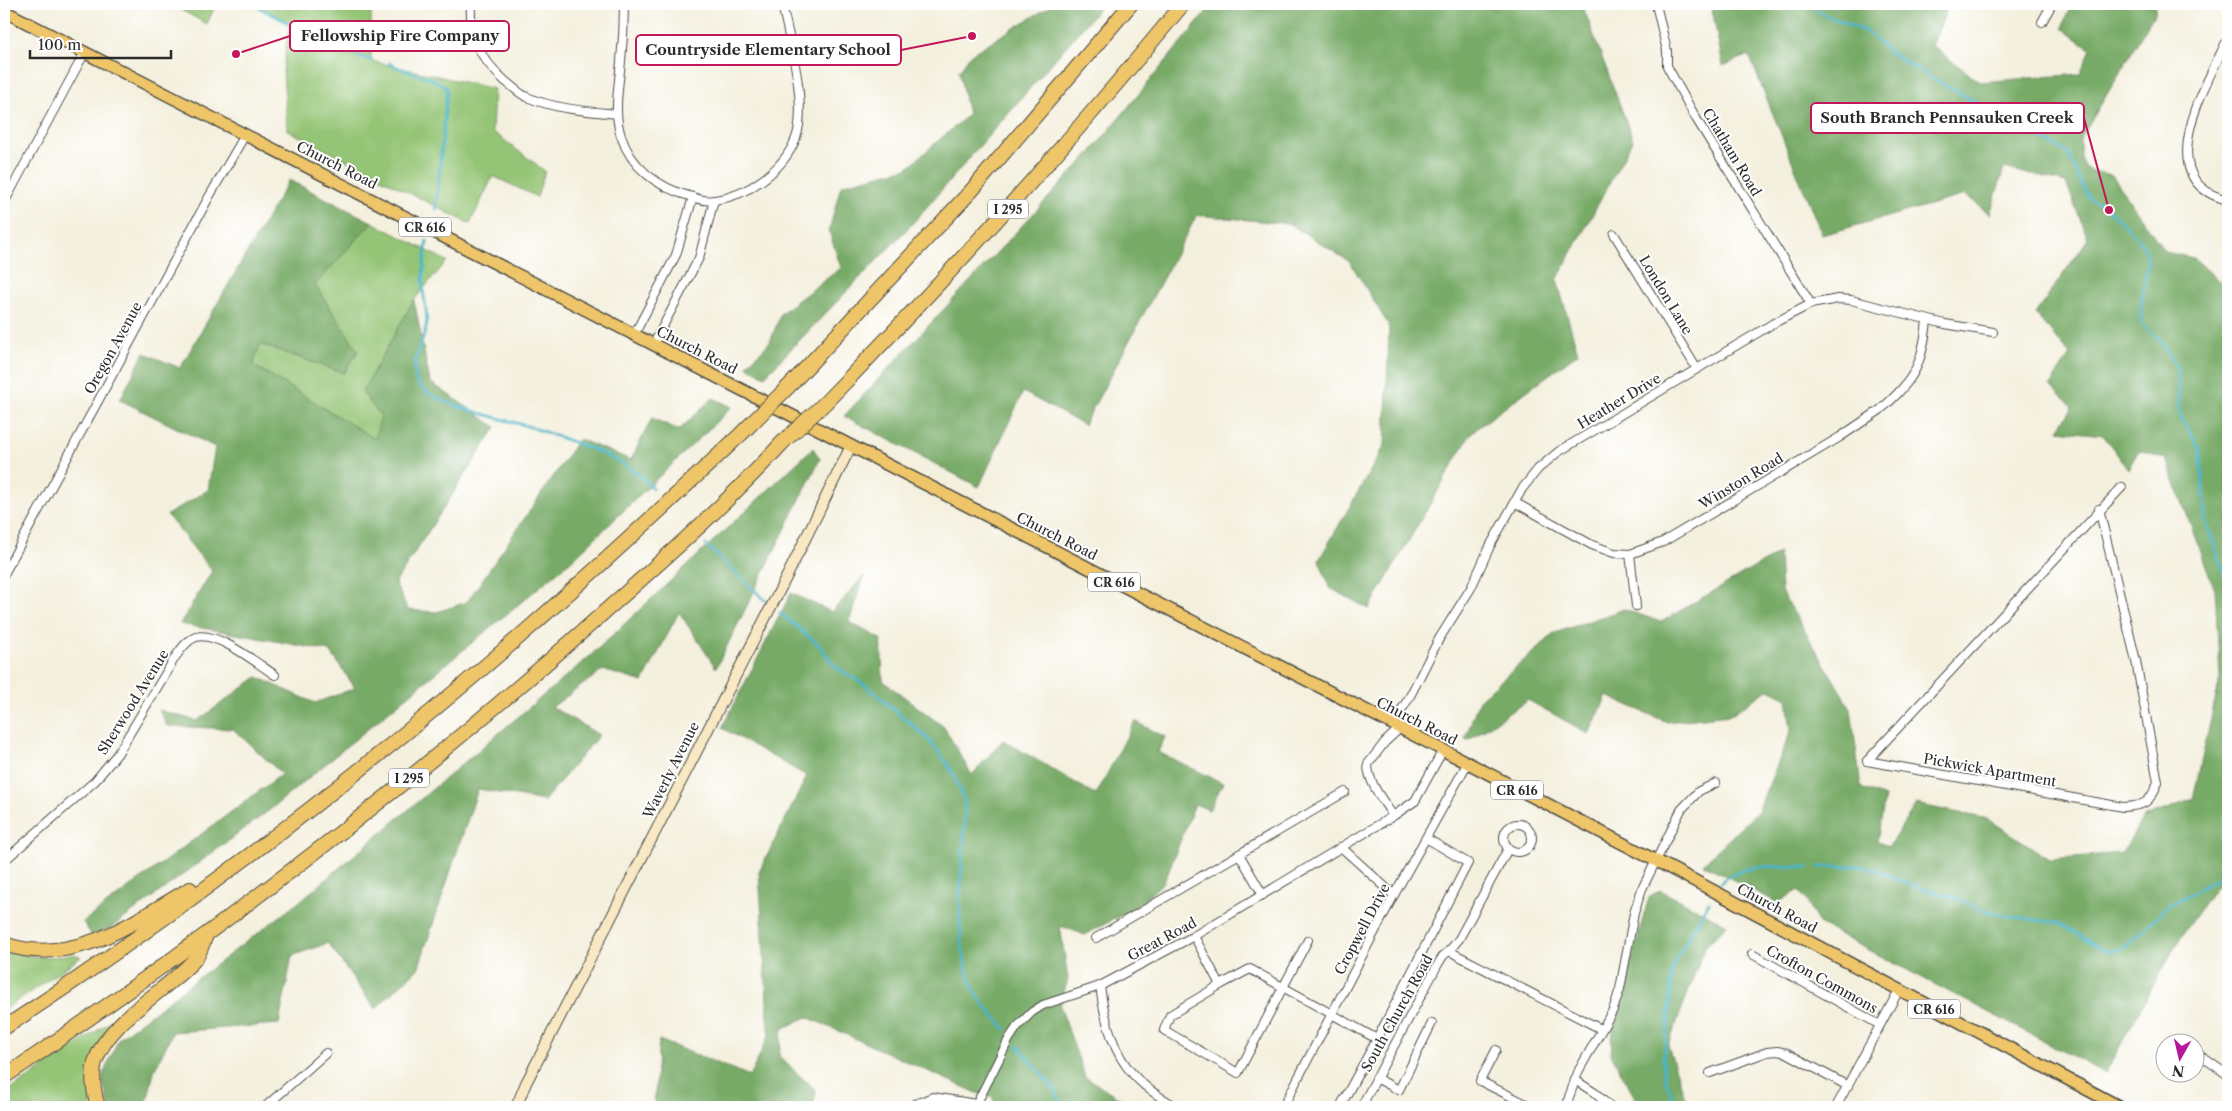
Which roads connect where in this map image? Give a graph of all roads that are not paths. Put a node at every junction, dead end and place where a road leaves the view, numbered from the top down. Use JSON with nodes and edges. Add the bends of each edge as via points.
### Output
{"nodes":[{"id":1,"x":471,"y":4,"type":"edge"},
{"id":2,"x":624,"y":4,"type":"edge"},
{"id":3,"x":782,"y":4,"type":"edge"},
{"id":4,"x":1131,"y":4,"type":"edge"},
{"id":5,"x":1184,"y":4,"type":"edge"},
{"id":6,"x":1656,"y":4,"type":"edge"},
{"id":7,"x":2052,"y":4,"type":"edge"},
{"id":8,"x":4,"y":11,"type":"edge"},
{"id":9,"x":2042,"y":22,"type":"dead end"},
{"id":10,"x":2228,"y":38,"type":"edge"},
{"id":11,"x":85,"y":52,"type":"junction"},
{"id":12,"x":617,"y":114,"type":"junction"},
{"id":13,"x":245,"y":135,"type":"junction"},
{"id":14,"x":693,"y":198,"type":"junction"},
{"id":15,"x":714,"y":200,"type":"junction"},
{"id":16,"x":2228,"y":200,"type":"edge"},
{"id":17,"x":4,"y":203,"type":"edge"},
{"id":18,"x":1614,"y":234,"type":"dead end"},
{"id":19,"x":1811,"y":304,"type":"junction"},
{"id":20,"x":1927,"y":320,"type":"junction"},
{"id":21,"x":1993,"y":332,"type":"dead end"},
{"id":22,"x":634,"y":335,"type":"junction"},
{"id":23,"x":653,"y":345,"type":"junction"},
{"id":24,"x":1697,"y":369,"type":"junction"},
{"id":25,"x":851,"y":446,"type":"junction"},
{"id":26,"x":2122,"y":487,"type":"dead end"},
{"id":27,"x":1514,"y":502,"type":"junction"},
{"id":28,"x":2099,"y":509,"type":"junction"},
{"id":29,"x":1630,"y":554,"type":"junction"},
{"id":30,"x":4,"y":574,"type":"edge"},
{"id":31,"x":1636,"y":606,"type":"dead end"},
{"id":32,"x":275,"y":675,"type":"dead end"},
{"id":33,"x":1395,"y":727,"type":"junction"},
{"id":34,"x":1443,"y":750,"type":"junction"},
{"id":35,"x":1467,"y":764,"type":"junction"},
{"id":36,"x":1716,"y":783,"type":"dead end"},
{"id":37,"x":1345,"y":792,"type":"dead end"},
{"id":38,"x":1393,"y":816,"type":"junction"},
{"id":39,"x":1426,"y":838,"type":"junction"},
{"id":40,"x":1341,"y":847,"type":"junction"},
{"id":41,"x":1508,"y":849,"type":"dead end"},
{"id":42,"x":255,"y":851,"type":"junction"},
{"id":43,"x":1239,"y":854,"type":"junction"},
{"id":44,"x":4,"y":861,"type":"edge"},
{"id":45,"x":1657,"y":861,"type":"junction"},
{"id":46,"x":1263,"y":895,"type":"junction"},
{"id":47,"x":1394,"y":895,"type":"junction"},
{"id":48,"x":206,"y":936,"type":"junction"},
{"id":49,"x":1194,"y":936,"type":"junction"},
{"id":50,"x":1096,"y":938,"type":"dead end"},
{"id":51,"x":1308,"y":940,"type":"dead end"},
{"id":52,"x":4,"y":944,"type":"edge"},
{"id":53,"x":1449,"y":951,"type":"junction"},
{"id":54,"x":1752,"y":954,"type":"dead end"},
{"id":55,"x":1220,"y":985,"type":"junction"},
{"id":56,"x":1100,"y":986,"type":"junction"},
{"id":57,"x":1283,"y":987,"type":"junction"},
{"id":58,"x":1899,"y":990,"type":"junction"},
{"id":59,"x":1332,"y":1014,"type":"junction"},
{"id":60,"x":1432,"y":1023,"type":"dead end"},
{"id":61,"x":1880,"y":1025,"type":"junction"},
{"id":62,"x":4,"y":1028,"type":"edge"},
{"id":63,"x":1601,"y":1029,"type":"junction"},
{"id":64,"x":1376,"y":1039,"type":"junction"},
{"id":65,"x":1496,"y":1050,"type":"dead end"},
{"id":66,"x":326,"y":1052,"type":"dead end"},
{"id":67,"x":2204,"y":1058,"type":"edge"},
{"id":68,"x":1710,"y":1073,"type":"dead end"},
{"id":69,"x":2228,"y":1075,"type":"edge"},
{"id":70,"x":4,"y":1077,"type":"edge"},
{"id":71,"x":1376,"y":1078,"type":"junction"},
{"id":72,"x":1574,"y":1080,"type":"junction"},
{"id":73,"x":1848,"y":1086,"type":"junction"},
{"id":74,"x":975,"y":1106,"type":"edge"},
{"id":75,"x":98,"y":1107,"type":"edge"},
{"id":76,"x":265,"y":1107,"type":"edge"},
{"id":77,"x":516,"y":1107,"type":"edge"},
{"id":78,"x":908,"y":1107,"type":"edge"},
{"id":79,"x":1178,"y":1107,"type":"edge"},
{"id":80,"x":1283,"y":1107,"type":"edge"},
{"id":81,"x":1340,"y":1107,"type":"edge"},
{"id":82,"x":1360,"y":1107,"type":"edge"},
{"id":83,"x":1532,"y":1107,"type":"edge"},
{"id":84,"x":1567,"y":1107,"type":"edge"},
{"id":85,"x":1610,"y":1107,"type":"edge"},
{"id":86,"x":1836,"y":1107,"type":"edge"},
{"id":87,"x":2120,"y":1107,"type":"edge"}],
"edges":[{"from":1,"to":12,"type":"street","via":[[472,31],[477,48],[495,71],[525,97],[562,108]]},
{"from":2,"to":12,"type":"street"},
{"from":3,"to":15,"type":"street","via":[[800,105],[796,138],[785,158],[754,185]]},
{"from":4,"to":42,"type":"highway","number":"I 295","bridge":true,"via":[[974,189],[878,294],[741,434],[586,578],[464,684]]},
{"from":5,"to":48,"type":"highway","number":"I 295","bridge":true,"via":[[1004,213],[904,321],[823,405],[665,557],[517,689],[338,835]]},
{"from":6,"to":19,"type":"street","name":"Chatham Road","via":[[1667,51],[1667,66]]},
{"from":7,"to":9,"type":"street"},
{"from":8,"to":11,"type":"main road","name":"Church Road","number":"CR 616"},
{"from":10,"to":16,"type":"street","via":[[2194,111],[2187,150],[2194,180],[2207,191]]},
{"from":11,"to":13,"type":"main road","name":"Church Road","number":"CR 616"},
{"from":11,"to":17,"type":"street"},
{"from":12,"to":14,"type":"street","via":[[625,146],[638,166],[665,187]]},
{"from":13,"to":22,"type":"main road","name":"Church Road","number":"CR 616"},
{"from":13,"to":30,"type":"street","name":"Oregon Avenue"},
{"from":14,"to":15,"type":"street"},
{"from":14,"to":22,"type":"street","via":[[676,255]]},
{"from":15,"to":23,"type":"street","via":[[698,258]]},
{"from":18,"to":24,"type":"street","name":"London Lane"},
{"from":19,"to":20,"type":"street","name":"Heather Drive","via":[[1851,300]]},
{"from":19,"to":24,"type":"street","name":"Heather Drive"},
{"from":20,"to":21,"type":"street","name":"Heather Drive"},
{"from":20,"to":29,"type":"street","name":"Winston Road","via":[[1923,353],[1916,370],[1897,396],[1880,410],[1663,542]]},
{"from":22,"to":23,"type":"main road","name":"Church Road","number":"CR 616"},
{"from":23,"to":25,"type":"main road","name":"Church Road","number":"CR 616"},
{"from":24,"to":27,"type":"street","name":"Heather Drive","via":[[1558,452],[1529,478]]},
{"from":25,"to":33,"type":"main road","name":"Church Road","number":"CR 616"},
{"from":25,"to":77,"type":"street","name":"Waverly Avenue"},
{"from":26,"to":28,"type":"street","name":"Pickwick Apartment"},
{"from":27,"to":29,"type":"street","name":"Winston Road","via":[[1592,545],[1614,553]]},
{"from":27,"to":33,"type":"street","name":"Heather Drive","via":[[1471,588],[1439,638]]},
{"from":28,"to":28,"type":"street","name":"Pickwick Apartment","via":[[2041,573],[1867,761],[2123,807],[2140,806],[2152,797],[2158,782],[2136,661]]},
{"from":29,"to":31,"type":"street"},
{"from":32,"to":44,"type":"street","name":"Sherwood Avenue","via":[[221,641],[196,638],[184,645],[118,753],[95,781]]},
{"from":33,"to":34,"type":"main road","name":"Church Road","number":"CR 616"},
{"from":33,"to":38,"type":"street","via":[[1368,764],[1368,774]]},
{"from":34,"to":35,"type":"main road","name":"Church Road","number":"CR 616"},
{"from":34,"to":38,"type":"street","name":"Great Road","via":[[1415,801]]},
{"from":35,"to":39,"type":"street","name":"Cropwell Drive"},
{"from":35,"to":45,"type":"main road","name":"Church Road","number":"CR 616"},
{"from":36,"to":45,"type":"street","via":[[1698,791],[1685,805]]},
{"from":37,"to":43,"type":"street"},
{"from":38,"to":40,"type":"street","name":"Great Road"},
{"from":39,"to":47,"type":"street","name":"Cropwell Drive"},
{"from":39,"to":64,"type":"street","via":[[1468,863]]},
{"from":40,"to":46,"type":"street","name":"Great Road"},
{"from":40,"to":47,"type":"street"},
{"from":41,"to":53,"type":"street","via":[[1459,939]]},
{"from":42,"to":52,"type":"highway","via":[[130,925],[86,944],[42,952]]},
{"from":42,"to":62,"type":"highway","number":"I 295"},
{"from":43,"to":46,"type":"street"},
{"from":43,"to":50,"type":"street"},
{"from":45,"to":58,"type":"main road","name":"Church Road","number":"CR 616"},
{"from":45,"to":63,"type":"street","via":[[1642,889],[1634,913],[1620,989],[1613,1010]]},
{"from":46,"to":49,"type":"street","name":"Great Road"},
{"from":47,"to":59,"type":"street","name":"Cropwell Drive"},
{"from":48,"to":70,"type":"highway","number":"I 295"},
{"from":48,"to":75,"type":"highway","via":[[196,958],[130,1016],[103,1045],[94,1064]]},
{"from":49,"to":55,"type":"street"},
{"from":49,"to":56,"type":"street","name":"Great Road"},
{"from":51,"to":57,"type":"street"},
{"from":53,"to":63,"type":"street","name":"South Church Road"},
{"from":53,"to":71,"type":"street","name":"South Church Road","via":[[1440,961]]},
{"from":54,"to":61,"type":"street","name":"Crofton Commons"},
{"from":55,"to":57,"type":"street","via":[[1250,969]]},
{"from":55,"to":57,"type":"street","via":[[1170,1015],[1164,1030],[1238,1073]]},
{"from":56,"to":74,"type":"street","name":"Great Road","via":[[1043,1005],[1024,1020],[1009,1040]]},
{"from":56,"to":79,"type":"street","via":[[1112,1043],[1126,1068],[1150,1091]]},
{"from":57,"to":59,"type":"street"},
{"from":58,"to":61,"type":"street","name":"Crofton Commons"},
{"from":58,"to":87,"type":"main road","name":"Church Road","number":"CR 616"},
{"from":59,"to":64,"type":"street"},
{"from":59,"to":80,"type":"street","name":"Cropwell Drive"},
{"from":60,"to":71,"type":"street","via":[[1399,1090]]},
{"from":61,"to":73,"type":"street","name":"Crofton Commons"},
{"from":63,"to":72,"type":"street"},
{"from":64,"to":81,"type":"street"},
{"from":65,"to":83,"type":"street","via":[[1480,1081]]},
{"from":66,"to":76,"type":"street"},
{"from":67,"to":69,"type":"street"},
{"from":68,"to":73,"type":"street","via":[[1777,1051],[1787,1053]]},
{"from":71,"to":82,"type":"street","name":"South Church Road"},
{"from":72,"to":84,"type":"street"},
{"from":72,"to":85,"type":"street"},
{"from":73,"to":86,"type":"street","name":"Crofton Commons"},
{"from":74,"to":78,"type":"street","via":[[933,1097]]}]}
